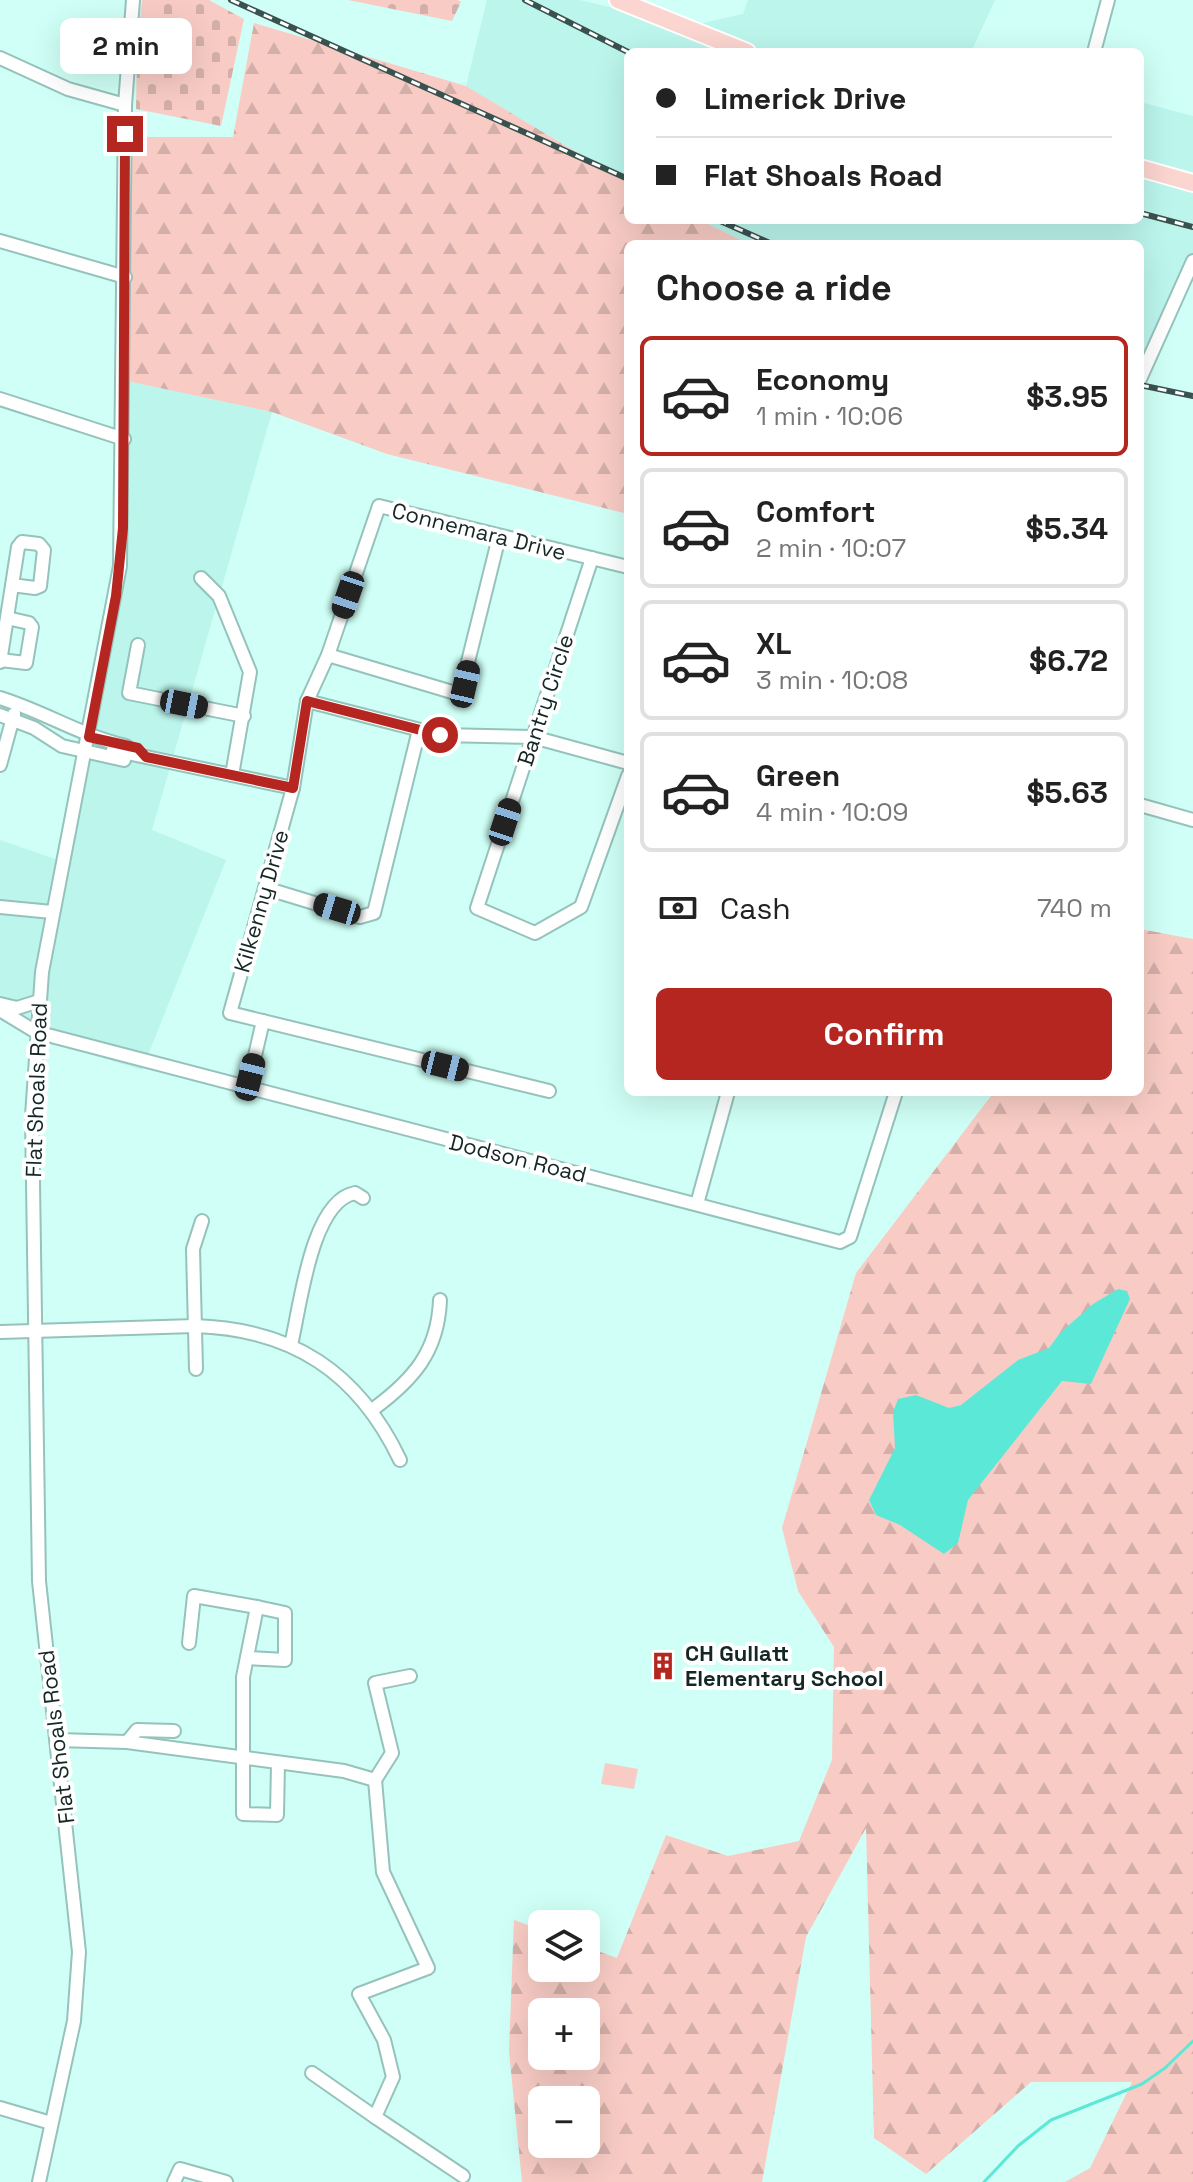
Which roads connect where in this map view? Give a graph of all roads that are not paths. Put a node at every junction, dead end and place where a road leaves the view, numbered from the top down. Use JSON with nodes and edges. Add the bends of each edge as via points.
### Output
{"nodes":[{"id":1,"x":133,"y":0,"type":"edge"},
{"id":2,"x":618,"y":0,"type":"edge"},
{"id":3,"x":1108,"y":0,"type":"edge"},
{"id":4,"x":737,"y":48,"type":"edge"},
{"id":5,"x":1095,"y":48,"type":"edge"},
{"id":6,"x":0,"y":58,"type":"edge"},
{"id":7,"x":125,"y":105,"type":"junction"},
{"id":8,"x":1144,"y":169,"type":"edge"},
{"id":9,"x":1193,"y":183,"type":"edge"},
{"id":10,"x":0,"y":241,"type":"edge"},
{"id":11,"x":1193,"y":261,"type":"edge"},
{"id":12,"x":125,"y":277,"type":"junction"},
{"id":13,"x":1144,"y":370,"type":"edge"},
{"id":14,"x":0,"y":399,"type":"edge"},
{"id":15,"x":124,"y":439,"type":"junction"},
{"id":16,"x":499,"y":537,"type":"junction"},
{"id":17,"x":592,"y":558,"type":"junction"},
{"id":18,"x":624,"y":566,"type":"edge"},
{"id":19,"x":201,"y":578,"type":"dead end"},
{"id":20,"x":12,"y":585,"type":"dead end"},
{"id":21,"x":7,"y":618,"type":"junction"},
{"id":22,"x":138,"y":645,"type":"dead end"},
{"id":23,"x":328,"y":655,"type":"junction"},
{"id":24,"x":0,"y":661,"type":"edge"},
{"id":25,"x":0,"y":698,"type":"edge"},
{"id":26,"x":307,"y":701,"type":"junction"},
{"id":27,"x":17,"y":703,"type":"junction"},
{"id":28,"x":244,"y":716,"type":"junction"},
{"id":29,"x":6,"y":718,"type":"edge"},
{"id":30,"x":419,"y":730,"type":"junction"},
{"id":31,"x":89,"y":737,"type":"junction"},
{"id":32,"x":533,"y":737,"type":"junction"},
{"id":33,"x":113,"y":750,"type":"junction"},
{"id":34,"x":85,"y":754,"type":"junction"},
{"id":35,"x":624,"y":762,"type":"edge"},
{"id":36,"x":0,"y":765,"type":"edge"},
{"id":37,"x":232,"y":775,"type":"junction"},
{"id":38,"x":293,"y":788,"type":"junction"},
{"id":39,"x":624,"y":788,"type":"edge"},
{"id":40,"x":1144,"y":806,"type":"edge"},
{"id":41,"x":1193,"y":820,"type":"edge"},
{"id":42,"x":265,"y":888,"type":"junction"},
{"id":43,"x":0,"y":907,"type":"edge"},
{"id":44,"x":52,"y":912,"type":"junction"},
{"id":45,"x":39,"y":1001,"type":"junction"},
{"id":46,"x":0,"y":1004,"type":"edge"},
{"id":47,"x":0,"y":1010,"type":"edge"},
{"id":48,"x":263,"y":1021,"type":"junction"},
{"id":49,"x":36,"y":1032,"type":"junction"},
{"id":50,"x":250,"y":1077,"type":"dead end"},
{"id":51,"x":549,"y":1091,"type":"dead end"},
{"id":52,"x":727,"y":1096,"type":"edge"},
{"id":53,"x":895,"y":1096,"type":"edge"},
{"id":54,"x":363,"y":1198,"type":"dead end"},
{"id":55,"x":697,"y":1204,"type":"junction"},
{"id":56,"x":202,"y":1221,"type":"dead end"},
{"id":57,"x":440,"y":1300,"type":"dead end"},
{"id":58,"x":195,"y":1326,"type":"junction"},
{"id":59,"x":0,"y":1332,"type":"edge"},
{"id":60,"x":34,"y":1334,"type":"junction"},
{"id":61,"x":291,"y":1345,"type":"junction"},
{"id":62,"x":196,"y":1369,"type":"dead end"},
{"id":63,"x":372,"y":1410,"type":"junction"},
{"id":64,"x":400,"y":1460,"type":"dead end"},
{"id":65,"x":257,"y":1607,"type":"junction"},
{"id":66,"x":189,"y":1643,"type":"dead end"},
{"id":67,"x":247,"y":1658,"type":"junction"},
{"id":68,"x":410,"y":1676,"type":"dead end"},
{"id":69,"x":174,"y":1731,"type":"dead end"},
{"id":70,"x":57,"y":1740,"type":"junction"},
{"id":71,"x":127,"y":1742,"type":"junction"},
{"id":72,"x":243,"y":1759,"type":"junction"},
{"id":73,"x":278,"y":1763,"type":"junction"},
{"id":74,"x":375,"y":1780,"type":"junction"},
{"id":75,"x":312,"y":2073,"type":"dead end"},
{"id":76,"x":0,"y":2108,"type":"edge"},
{"id":77,"x":375,"y":2117,"type":"junction"},
{"id":78,"x":51,"y":2123,"type":"junction"},
{"id":79,"x":463,"y":2176,"type":"dead end"},
{"id":80,"x":39,"y":2182,"type":"edge"},
{"id":81,"x":174,"y":2182,"type":"edge"},
{"id":82,"x":226,"y":2182,"type":"edge"}],
"edges":[{"from":1,"to":7,"type":"street","name":"Flat Shoals Road"},
{"from":2,"to":4,"type":"main road"},
{"from":3,"to":5,"type":"street"},
{"from":6,"to":7,"type":"street","via":[[68,89]]},
{"from":7,"to":12,"type":"street","name":"Flat Shoals Road"},
{"from":8,"to":9,"type":"main road"},
{"from":10,"to":12,"type":"street"},
{"from":11,"to":13,"type":"street"},
{"from":12,"to":15,"type":"street","name":"Flat Shoals Road"},
{"from":14,"to":15,"type":"street"},
{"from":15,"to":31,"type":"street","name":"Flat Shoals Road","via":[[120,566]]},
{"from":16,"to":17,"type":"street","name":"Connemara Drive"},
{"from":16,"to":23,"type":"street","name":"Connemara Drive","via":[[379,506]]},
{"from":16,"to":23,"type":"street","via":[[461,690],[452,692]]},
{"from":17,"to":18,"type":"street"},
{"from":17,"to":32,"type":"street","name":"Bantry Circle"},
{"from":19,"to":28,"type":"street","via":[[219,596],[250,672]]},
{"from":20,"to":21,"type":"street"},
{"from":21,"to":24,"type":"street"},
{"from":21,"to":24,"type":"street","via":[[32,627],[26,663]]},
{"from":22,"to":28,"type":"street","via":[[129,693]]},
{"from":23,"to":26,"type":"street","name":"Kilkenny Drive"},
{"from":25,"to":27,"type":"street"},
{"from":26,"to":30,"type":"street"},
{"from":26,"to":38,"type":"street","name":"Kilkenny Drive"},
{"from":27,"to":29,"type":"street"},
{"from":27,"to":31,"type":"street"},
{"from":28,"to":37,"type":"street"},
{"from":29,"to":34,"type":"street"},
{"from":29,"to":36,"type":"street"},
{"from":30,"to":32,"type":"street","via":[[461,738]]},
{"from":30,"to":42,"type":"street","via":[[374,913],[360,917]]},
{"from":31,"to":33,"type":"street"},
{"from":31,"to":34,"type":"street","name":"Flat Shoals Road"},
{"from":32,"to":35,"type":"street"},
{"from":32,"to":39,"type":"street","name":"Bantry Circle","via":[[477,908],[535,933],[585,903]]},
{"from":33,"to":34,"type":"street"},
{"from":33,"to":37,"type":"street","via":[[138,748],[146,757]]},
{"from":34,"to":44,"type":"street","name":"Flat Shoals Road"},
{"from":37,"to":38,"type":"street"},
{"from":38,"to":42,"type":"street","name":"Kilkenny Drive"},
{"from":40,"to":41,"type":"street"},
{"from":42,"to":48,"type":"street","name":"Kilkenny Drive","via":[[230,1013]]},
{"from":43,"to":44,"type":"street"},
{"from":44,"to":45,"type":"street","name":"Flat Shoals Road"},
{"from":45,"to":46,"type":"street","via":[[17,1008]]},
{"from":45,"to":49,"type":"street","name":"Flat Shoals Road"},
{"from":47,"to":49,"type":"street","name":"Dodson Road"},
{"from":48,"to":50,"type":"street"},
{"from":48,"to":51,"type":"street"},
{"from":49,"to":55,"type":"street","name":"Dodson Road"},
{"from":49,"to":60,"type":"street","name":"Flat Shoals Road"},
{"from":52,"to":55,"type":"street"},
{"from":53,"to":55,"type":"street","name":"Dodson Road","via":[[846,1241]]},
{"from":54,"to":61,"type":"street","via":[[346,1194],[322,1221]]},
{"from":56,"to":58,"type":"street","via":[[193,1249]]},
{"from":57,"to":63,"type":"street","via":[[437,1333],[423,1363],[403,1387]]},
{"from":58,"to":60,"type":"street"},
{"from":58,"to":61,"type":"street","via":[[243,1330]]},
{"from":58,"to":62,"type":"street"},
{"from":59,"to":60,"type":"street"},
{"from":60,"to":70,"type":"street","name":"Flat Shoals Road","via":[[39,1581]]},
{"from":61,"to":63,"type":"street","via":[[333,1370]]},
{"from":63,"to":64,"type":"street"},
{"from":65,"to":66,"type":"street","via":[[194,1596]]},
{"from":65,"to":67,"type":"street"},
{"from":65,"to":67,"type":"street","via":[[285,1613],[285,1660]]},
{"from":67,"to":72,"type":"street"},
{"from":68,"to":74,"type":"street","via":[[375,1683],[392,1753]]},
{"from":69,"to":71,"type":"street","via":[[137,1730]]},
{"from":70,"to":71,"type":"street"},
{"from":70,"to":78,"type":"street","name":"Flat Shoals Road","via":[[79,1952],[74,2021]]},
{"from":71,"to":72,"type":"street"},
{"from":72,"to":73,"type":"street"},
{"from":72,"to":73,"type":"street","via":[[243,1814],[277,1815]]},
{"from":73,"to":74,"type":"street"},
{"from":74,"to":77,"type":"street","via":[[383,1872],[428,1968],[359,1994],[384,2040],[393,2077]]},
{"from":75,"to":77,"type":"street"},
{"from":76,"to":78,"type":"street"},
{"from":77,"to":79,"type":"street"},
{"from":78,"to":80,"type":"street","name":"Flat Shoals Road"},
{"from":81,"to":82,"type":"street","via":[[180,2169]]}]}
